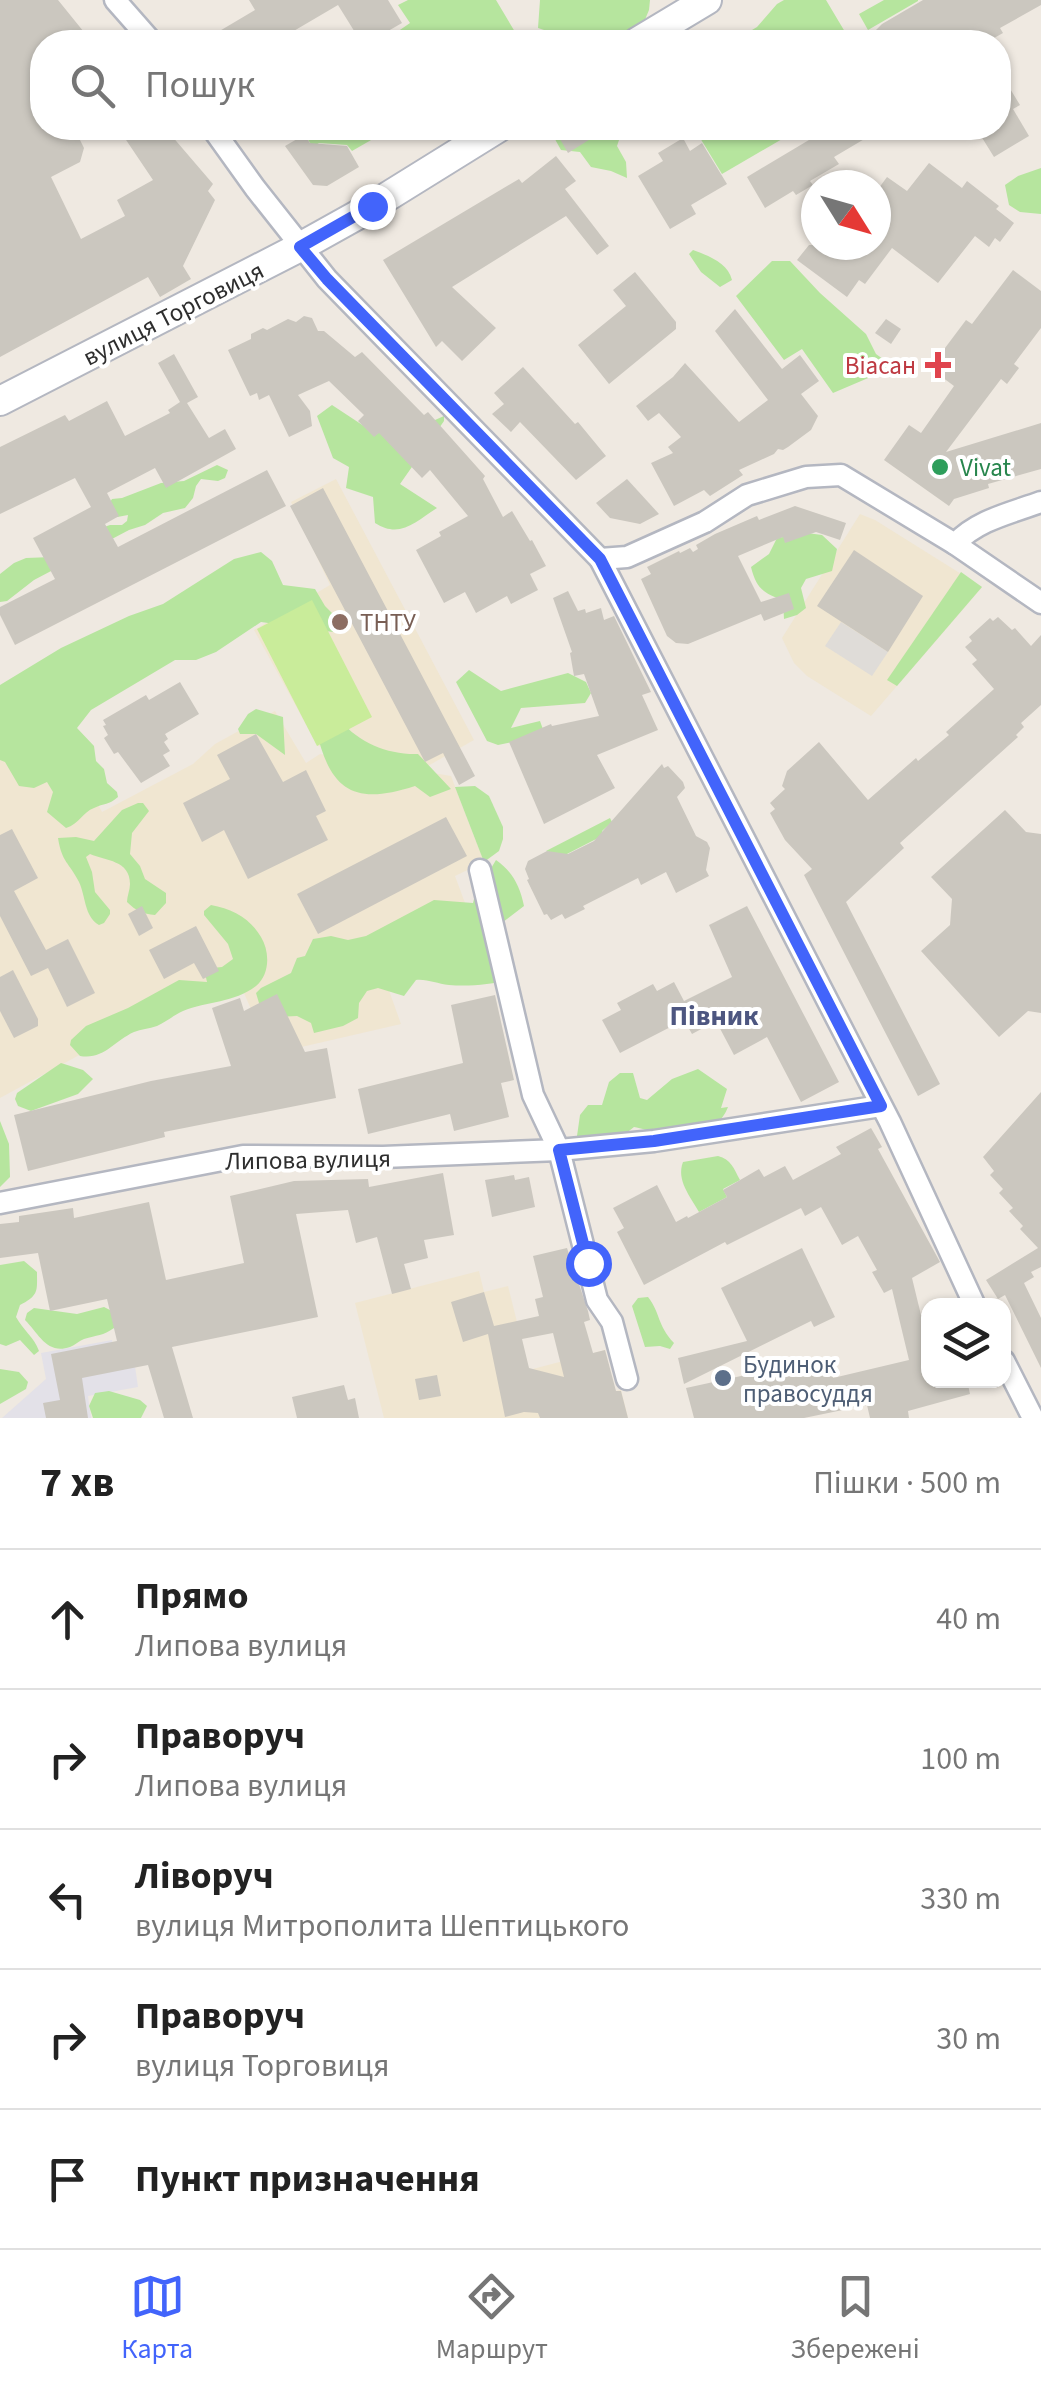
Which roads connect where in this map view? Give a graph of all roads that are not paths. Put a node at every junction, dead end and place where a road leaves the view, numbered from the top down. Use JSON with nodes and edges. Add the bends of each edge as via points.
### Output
{"nodes":[{"id":1,"x":115,"y":0,"type":"edge"},
{"id":2,"x":708,"y":0,"type":"edge"},
{"id":3,"x":141,"y":30,"type":"edge"},
{"id":4,"x":657,"y":30,"type":"edge"},
{"id":5,"x":221,"y":140,"type":"edge"},
{"id":6,"x":478,"y":140,"type":"edge"},
{"id":7,"x":300,"y":247,"type":"junction"},
{"id":8,"x":0,"y":401,"type":"edge"},
{"id":9,"x":1041,"y":502,"type":"edge"},
{"id":10,"x":955,"y":544,"type":"junction"},
{"id":11,"x":600,"y":559,"type":"junction"},
{"id":12,"x":1041,"y":603,"type":"edge"},
{"id":13,"x":480,"y":870,"type":"dead end"},
{"id":14,"x":881,"y":1106,"type":"junction"},
{"id":15,"x":559,"y":1150,"type":"junction"},
{"id":16,"x":0,"y":1203,"type":"edge"},
{"id":17,"x":970,"y":1298,"type":"edge"},
{"id":18,"x":1011,"y":1375,"type":"edge"},
{"id":19,"x":627,"y":1379,"type":"dead end"},
{"id":20,"x":1033,"y":1418,"type":"edge"}],
"edges":[{"from":1,"to":3,"type":"street"},
{"from":2,"to":4,"type":"main road"},
{"from":5,"to":7,"type":"street"},
{"from":6,"to":7,"type":"main road","name":"вулиця Торговиця"},
{"from":7,"to":8,"type":"main road","name":"вулиця Торговиця"},
{"from":7,"to":11,"type":"street"},
{"from":9,"to":10,"type":"street","via":[[978,525]]},
{"from":10,"to":11,"type":"street","via":[[840,475],[806,477],[747,495],[627,557]]},
{"from":10,"to":12,"type":"street"},
{"from":11,"to":14,"type":"street"},
{"from":13,"to":15,"type":"street","via":[[533,1095]]},
{"from":14,"to":15,"type":"street","name":"Липова вулиця"},
{"from":14,"to":17,"type":"street"},
{"from":15,"to":16,"type":"street","name":"Липова вулиця","via":[[243,1156]]},
{"from":15,"to":19,"type":"street","via":[[596,1300],[612,1322]]},
{"from":18,"to":20,"type":"street"}]}
